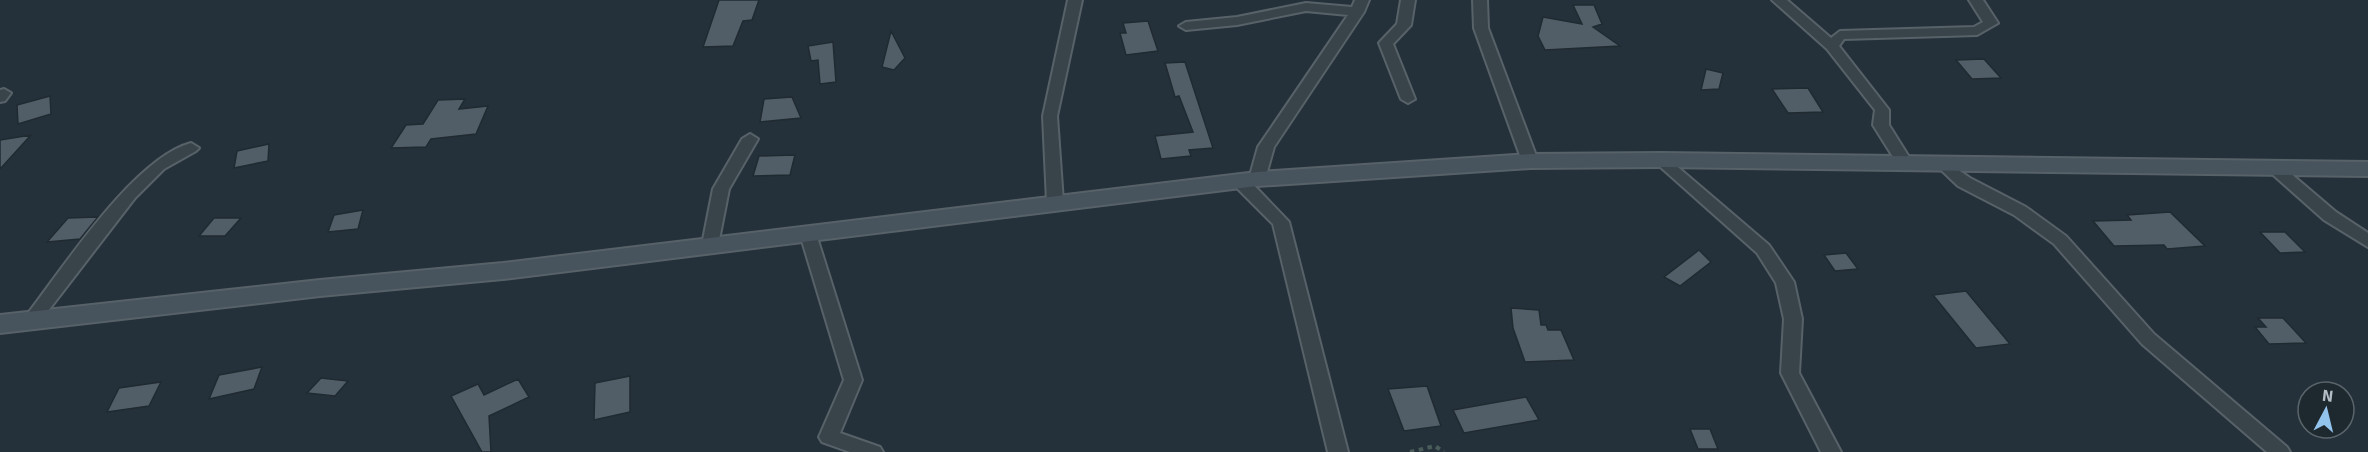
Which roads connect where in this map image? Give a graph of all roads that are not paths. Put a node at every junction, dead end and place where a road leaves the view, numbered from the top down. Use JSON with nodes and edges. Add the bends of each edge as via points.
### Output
{"nodes":[{"id":1,"x":1076,"y":0,"type":"edge"},
{"id":2,"x":1408,"y":0,"type":"edge"},
{"id":3,"x":1480,"y":0,"type":"edge"},
{"id":4,"x":1779,"y":0,"type":"edge"},
{"id":5,"x":1976,"y":0,"type":"edge"},
{"id":6,"x":1360,"y":6,"type":"edge"},
{"id":7,"x":1186,"y":26,"type":"dead end"},
{"id":8,"x":1832,"y":46,"type":"junction"},
{"id":9,"x":1408,"y":99,"type":"dead end"},
{"id":10,"x":750,"y":139,"type":"dead end"},
{"id":11,"x":191,"y":148,"type":"dead end"},
{"id":12,"x":1661,"y":159,"type":"junction"},
{"id":13,"x":1530,"y":161,"type":"junction"},
{"id":14,"x":1906,"y":165,"type":"junction"},
{"id":15,"x":1944,"y":165,"type":"junction"},
{"id":16,"x":2276,"y":169,"type":"junction"},
{"id":17,"x":2368,"y":169,"type":"edge"},
{"id":18,"x":1249,"y":180,"type":"junction"},
{"id":19,"x":1055,"y":202,"type":"junction"},
{"id":20,"x":808,"y":234,"type":"junction"},
{"id":21,"x":2368,"y":241,"type":"edge"},
{"id":22,"x":710,"y":245,"type":"junction"},
{"id":23,"x":32,"y":320,"type":"junction"},
{"id":24,"x":0,"y":324,"type":"edge"},
{"id":25,"x":873,"y":452,"type":"edge"},
{"id":26,"x":1338,"y":452,"type":"edge"},
{"id":27,"x":1831,"y":452,"type":"edge"},
{"id":28,"x":2280,"y":452,"type":"edge"}],
"edges":[{"from":1,"to":19,"type":"street","via":[[1050,116]]},
{"from":2,"to":9,"type":"street","via":[[1404,26],[1386,43]]},
{"from":3,"to":13,"type":"street","via":[[1481,28]]},
{"from":4,"to":8,"type":"street"},
{"from":5,"to":8,"type":"street","via":[[1991,23],[1977,31],[1840,35]]},
{"from":6,"to":7,"type":"street","via":[[1306,7],[1237,21]]},
{"from":6,"to":18,"type":"street","via":[[1266,147]]},
{"from":8,"to":14,"type":"street","via":[[1882,110],[1881,125]]},
{"from":10,"to":22,"type":"street","via":[[721,189]]},
{"from":11,"to":23,"type":"street","via":[[158,166],[129,194]]},
{"from":12,"to":13,"type":"street"},
{"from":12,"to":14,"type":"street"},
{"from":12,"to":27,"type":"street","via":[[1763,249],[1785,282],[1793,319],[1790,373]]},
{"from":13,"to":18,"type":"street"},
{"from":14,"to":15,"type":"street"},
{"from":15,"to":16,"type":"street"},
{"from":15,"to":28,"type":"street","via":[[1964,182],[2020,211],[2060,240],[2148,339]]},
{"from":16,"to":17,"type":"street"},
{"from":16,"to":21,"type":"street","via":[[2331,216]]},
{"from":18,"to":19,"type":"street"},
{"from":18,"to":26,"type":"street","via":[[1281,222]]},
{"from":19,"to":20,"type":"street"},
{"from":20,"to":22,"type":"street"},
{"from":20,"to":25,"type":"street","via":[[853,380],[829,437]]},
{"from":22,"to":23,"type":"street","via":[[503,271]]},
{"from":23,"to":24,"type":"street"}]}
